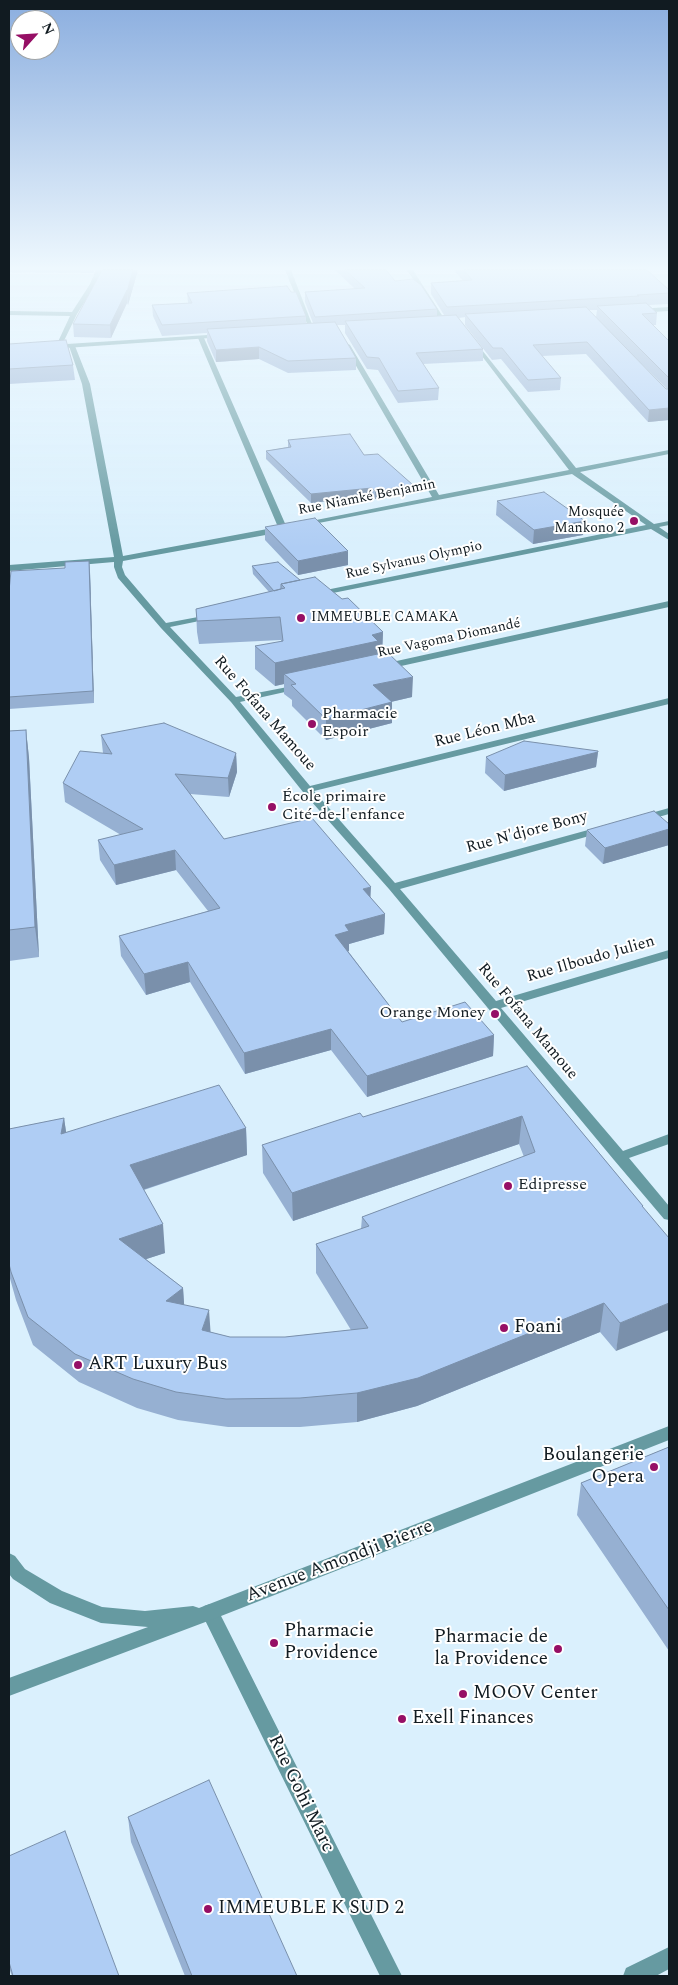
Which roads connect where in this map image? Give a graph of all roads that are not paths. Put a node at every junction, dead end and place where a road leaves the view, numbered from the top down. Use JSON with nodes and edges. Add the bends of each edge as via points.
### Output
{"nodes":[{"id":1,"x":78,"y":363,"type":"edge"},
{"id":2,"x":212,"y":363,"type":"edge"},
{"id":3,"x":357,"y":363,"type":"edge"},
{"id":4,"x":489,"y":363,"type":"edge"},
{"id":5,"x":669,"y":452,"type":"edge"},
{"id":6,"x":574,"y":472,"type":"junction"},
{"id":7,"x":437,"y":498,"type":"junction"},
{"id":8,"x":669,"y":523,"type":"edge"},
{"id":9,"x":653,"y":527,"type":"junction"},
{"id":10,"x":283,"y":528,"type":"junction"},
{"id":11,"x":669,"y":538,"type":"edge"},
{"id":12,"x":119,"y":559,"type":"junction"},
{"id":13,"x":9,"y":568,"type":"edge"},
{"id":14,"x":310,"y":596,"type":"edge"},
{"id":15,"x":669,"y":604,"type":"edge"},
{"id":16,"x":222,"y":614,"type":"edge"},
{"id":17,"x":164,"y":626,"type":"junction"},
{"id":18,"x":369,"y":670,"type":"edge"},
{"id":19,"x":311,"y":683,"type":"edge"},
{"id":20,"x":234,"y":700,"type":"junction"},
{"id":21,"x":669,"y":701,"type":"edge"},
{"id":22,"x":307,"y":790,"type":"junction"},
{"id":23,"x":669,"y":811,"type":"edge"},
{"id":24,"x":631,"y":821,"type":"edge"},
{"id":25,"x":612,"y":826,"type":"edge"},
{"id":26,"x":393,"y":887,"type":"junction"},
{"id":27,"x":669,"y":954,"type":"edge"},
{"id":28,"x":493,"y":1006,"type":"junction"},
{"id":29,"x":669,"y":1140,"type":"edge"},
{"id":30,"x":619,"y":1157,"type":"junction"},
{"id":31,"x":669,"y":1215,"type":"edge"},
{"id":32,"x":669,"y":1433,"type":"edge"},
{"id":33,"x":9,"y":1561,"type":"edge"},
{"id":34,"x":210,"y":1612,"type":"junction"},
{"id":35,"x":9,"y":1687,"type":"edge"},
{"id":36,"x":669,"y":1958,"type":"edge"},
{"id":37,"x":390,"y":1976,"type":"edge"},
{"id":38,"x":634,"y":1976,"type":"edge"}],
"edges":[{"from":1,"to":12,"type":"street","name":"Rue Fofana Mamoue","via":[[86,384]]},
{"from":2,"to":10,"type":"street"},
{"from":3,"to":7,"type":"street"},
{"from":4,"to":6,"type":"street"},
{"from":5,"to":6,"type":"street","name":"Rue Niamké Benjamin"},
{"from":6,"to":7,"type":"street","name":"Rue Niamké Benjamin"},
{"from":6,"to":9,"type":"street"},
{"from":7,"to":10,"type":"street","name":"Rue Niamké Benjamin"},
{"from":8,"to":9,"type":"street","name":"Rue Sylvanus Olympio"},
{"from":9,"to":11,"type":"street"},
{"from":9,"to":14,"type":"street","name":"Rue Sylvanus Olympio"},
{"from":10,"to":12,"type":"street","name":"Rue Niamké Benjamin"},
{"from":12,"to":13,"type":"street","name":"Rue Niamké Benjamin"},
{"from":12,"to":17,"type":"street","name":"Rue Fofana Mamoue","via":[[121,576]]},
{"from":15,"to":18,"type":"street","name":"Rue Vagoma Diomandé"},
{"from":16,"to":17,"type":"street"},
{"from":17,"to":20,"type":"street","name":"Rue Fofana Mamoue"},
{"from":19,"to":20,"type":"street"},
{"from":20,"to":22,"type":"street","name":"Rue Fofana Mamoue"},
{"from":21,"to":22,"type":"street","name":"Rue Léon Mba"},
{"from":22,"to":26,"type":"street","name":"Rue Fofana Mamoue"},
{"from":23,"to":24,"type":"street"},
{"from":25,"to":26,"type":"street","name":"Rue N'djore Bony"},
{"from":26,"to":28,"type":"street","name":"Rue Fofana Mamoue"},
{"from":27,"to":28,"type":"street","name":"Rue Ilboudo Julien"},
{"from":28,"to":30,"type":"street","name":"Rue Fofana Mamoue"},
{"from":29,"to":30,"type":"street"},
{"from":30,"to":31,"type":"street","name":"Rue Fofana Mamoue"},
{"from":32,"to":34,"type":"street","name":"Avenue Amondji Pierre"},
{"from":33,"to":34,"type":"street","via":[[19,1574],[56,1597],[101,1615],[145,1619]]},
{"from":34,"to":35,"type":"street","name":"Avenue Amondji Pierre"},
{"from":34,"to":37,"type":"street","name":"Rue Gohi Marc"},
{"from":36,"to":38,"type":"street"}]}
